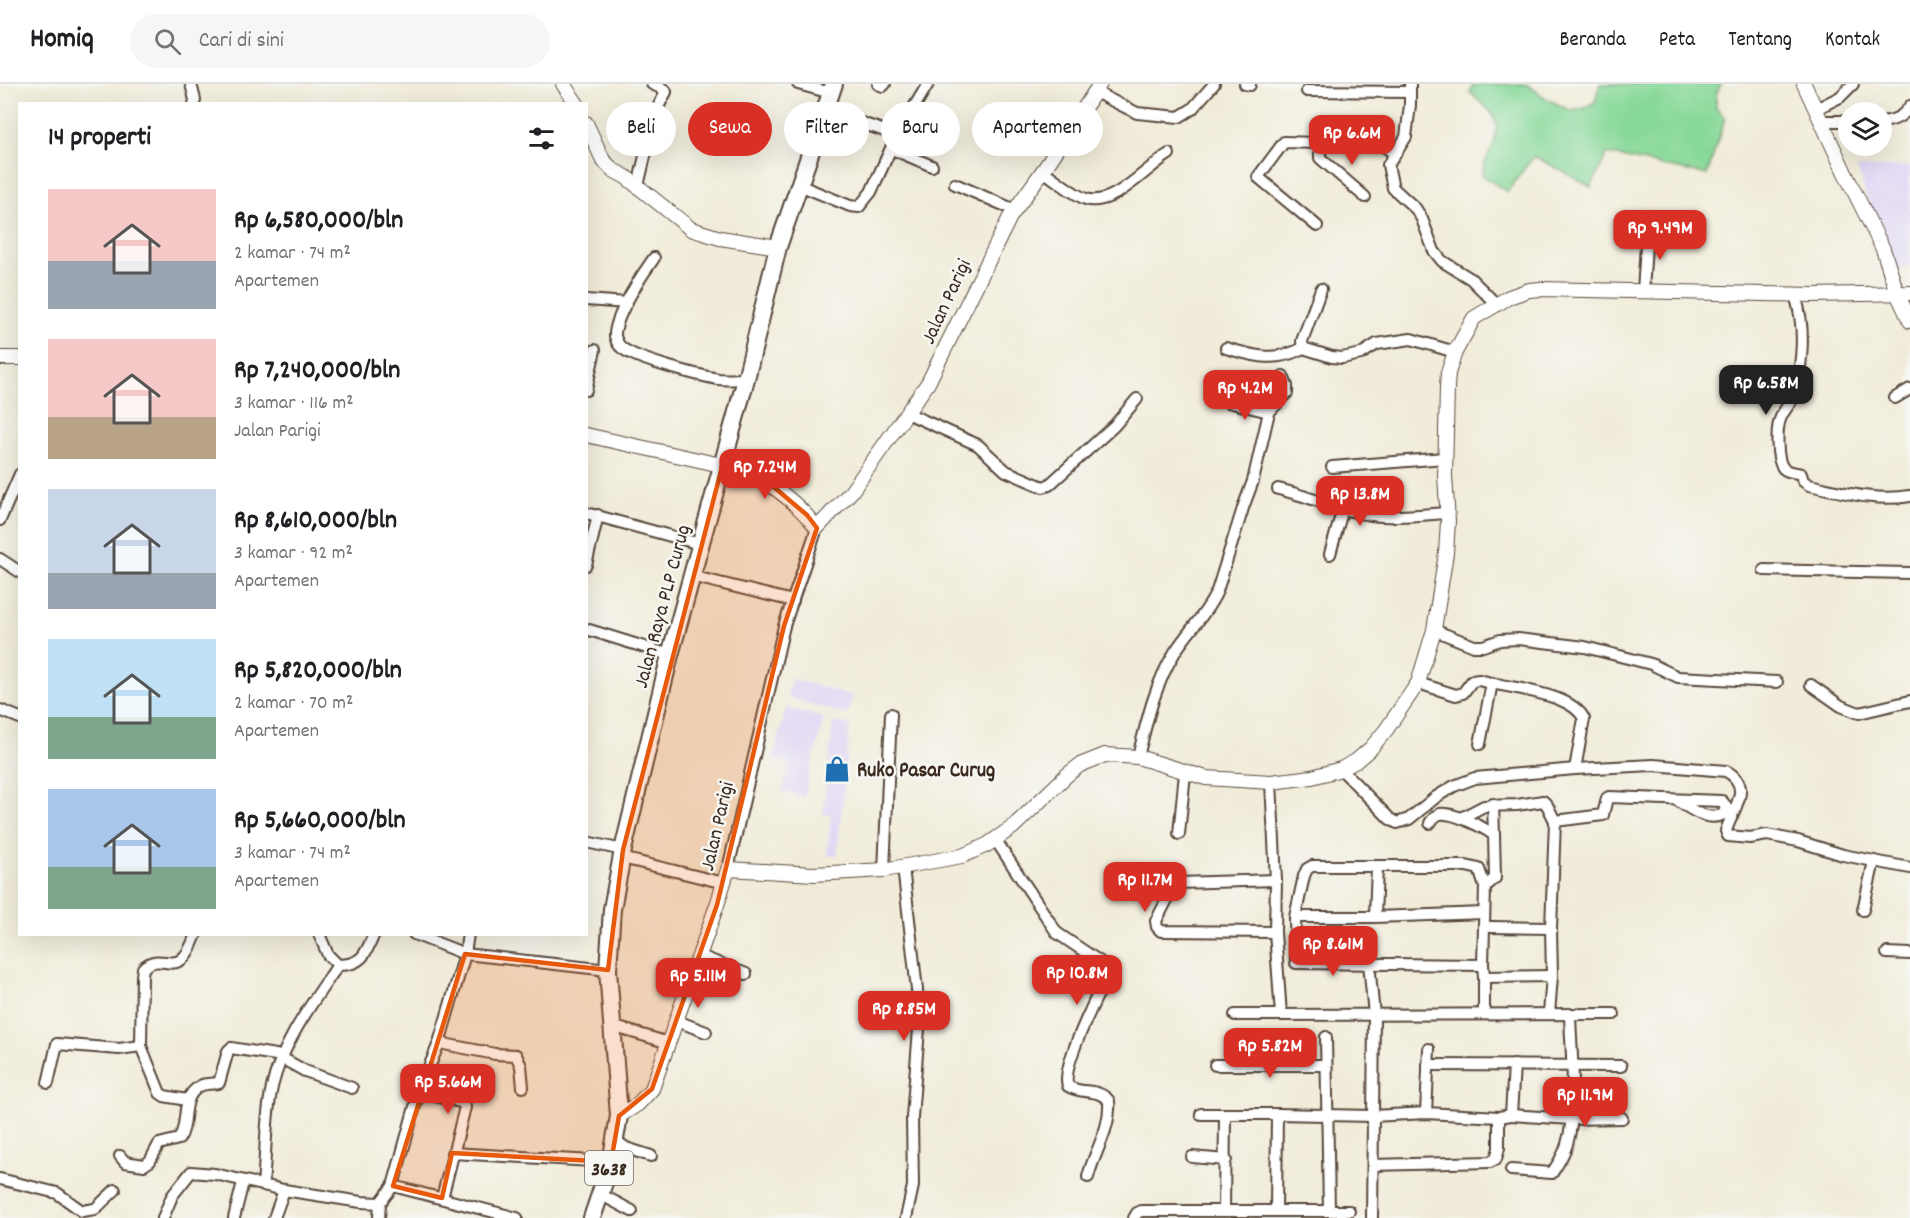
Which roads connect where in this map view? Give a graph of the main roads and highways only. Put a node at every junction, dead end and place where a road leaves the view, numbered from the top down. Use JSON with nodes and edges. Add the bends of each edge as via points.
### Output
{"nodes":[{"id":1,"x":833,"y":88,"type":"edge"},
{"id":2,"x":591,"y":1218,"type":"edge"}],
"edges":[{"from":1,"to":2,"type":"main road","name":"Jalan Raya PLP Curug","number":"3638","via":[[778,247],[670,655],[622,854],[612,909],[608,970],[619,1116],[611,1162]]}]}
